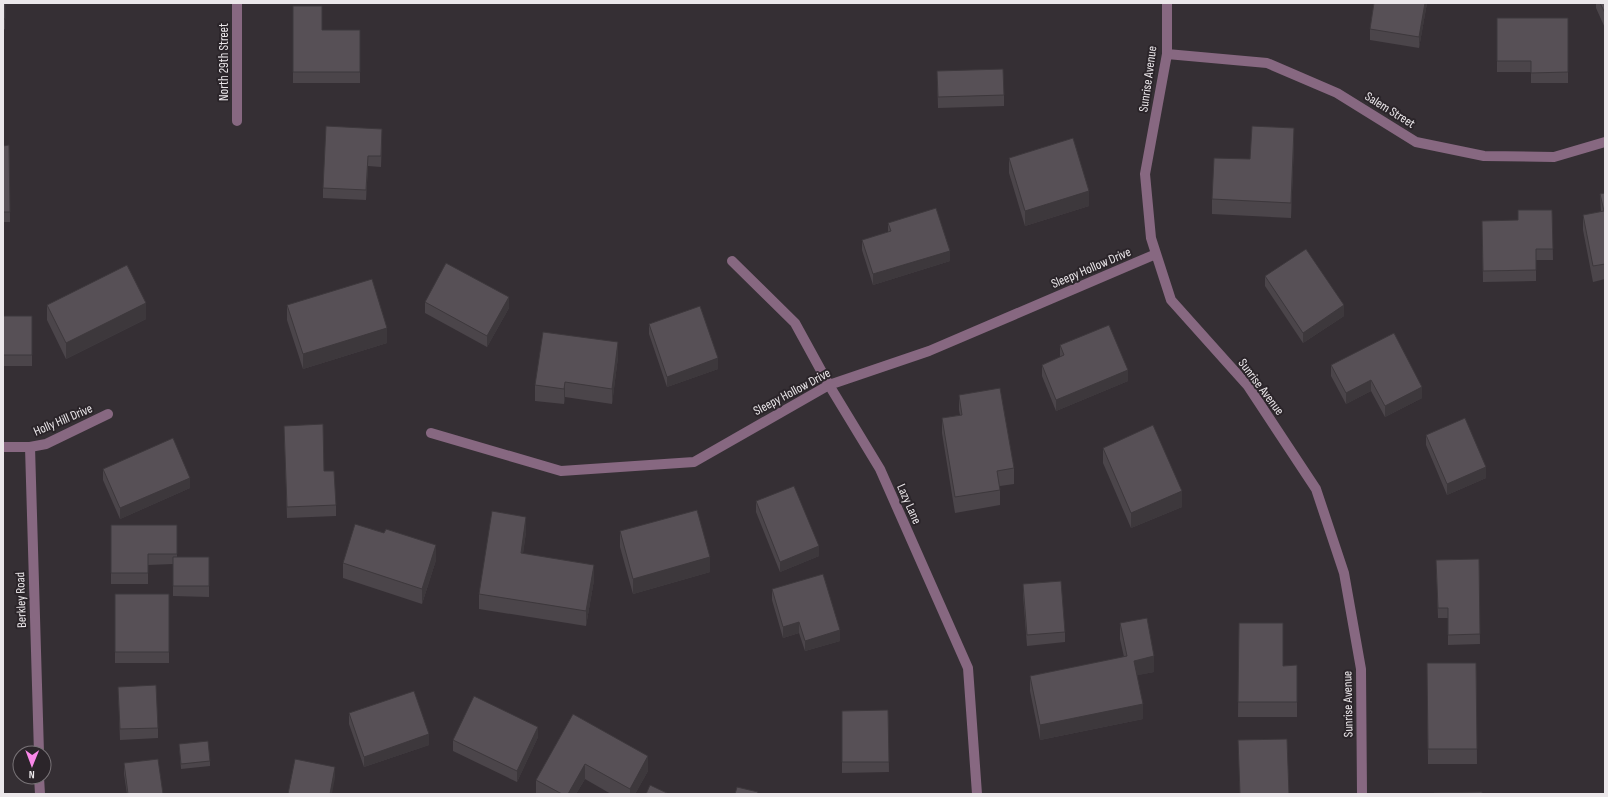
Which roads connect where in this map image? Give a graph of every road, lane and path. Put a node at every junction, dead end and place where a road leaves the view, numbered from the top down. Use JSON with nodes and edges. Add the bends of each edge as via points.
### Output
{"nodes":[{"id":1,"x":237,"y":3,"type":"edge"},
{"id":2,"x":1167,"y":3,"type":"edge"},
{"id":3,"x":1167,"y":54,"type":"junction"},
{"id":4,"x":237,"y":122,"type":"dead end"},
{"id":5,"x":1605,"y":142,"type":"edge"},
{"id":6,"x":1156,"y":254,"type":"junction"},
{"id":7,"x":732,"y":261,"type":"dead end"},
{"id":8,"x":829,"y":385,"type":"junction"},
{"id":9,"x":108,"y":414,"type":"dead end"},
{"id":10,"x":431,"y":433,"type":"dead end"},
{"id":11,"x":3,"y":447,"type":"edge"},
{"id":12,"x":30,"y":447,"type":"junction"},
{"id":13,"x":39,"y":745,"type":"edge"},
{"id":14,"x":977,"y":794,"type":"edge"},
{"id":15,"x":1362,"y":794,"type":"edge"}],
"edges":[{"from":1,"to":4,"type":"street","name":"North 29th Street"},
{"from":2,"to":3,"type":"street","name":"Sunrise Avenue"},
{"from":3,"to":5,"type":"street","name":"Salem Street","via":[[1267,63],[1337,93],[1416,142],[1484,156],[1554,157]]},
{"from":3,"to":6,"type":"street","name":"Sunrise Avenue","via":[[1145,174],[1151,238]]},
{"from":6,"to":8,"type":"street","name":"Sleepy Hollow Drive","via":[[929,351]]},
{"from":6,"to":15,"type":"street","name":"Sunrise Avenue","via":[[1171,300],[1248,386],[1316,489],[1344,573],[1361,669]]},
{"from":7,"to":8,"type":"street","name":"Lazy Lane","via":[[795,323]]},
{"from":8,"to":10,"type":"street","name":"Sleepy Hollow Drive","via":[[694,462],[560,471]]},
{"from":8,"to":14,"type":"street","name":"Lazy Lane","via":[[880,469],[968,668]]},
{"from":9,"to":12,"type":"street","name":"Holly Hill Drive","via":[[46,444]]},
{"from":11,"to":12,"type":"street","name":"Holly Hill Drive"},
{"from":12,"to":13,"type":"street","name":"Berkley Road"}]}
